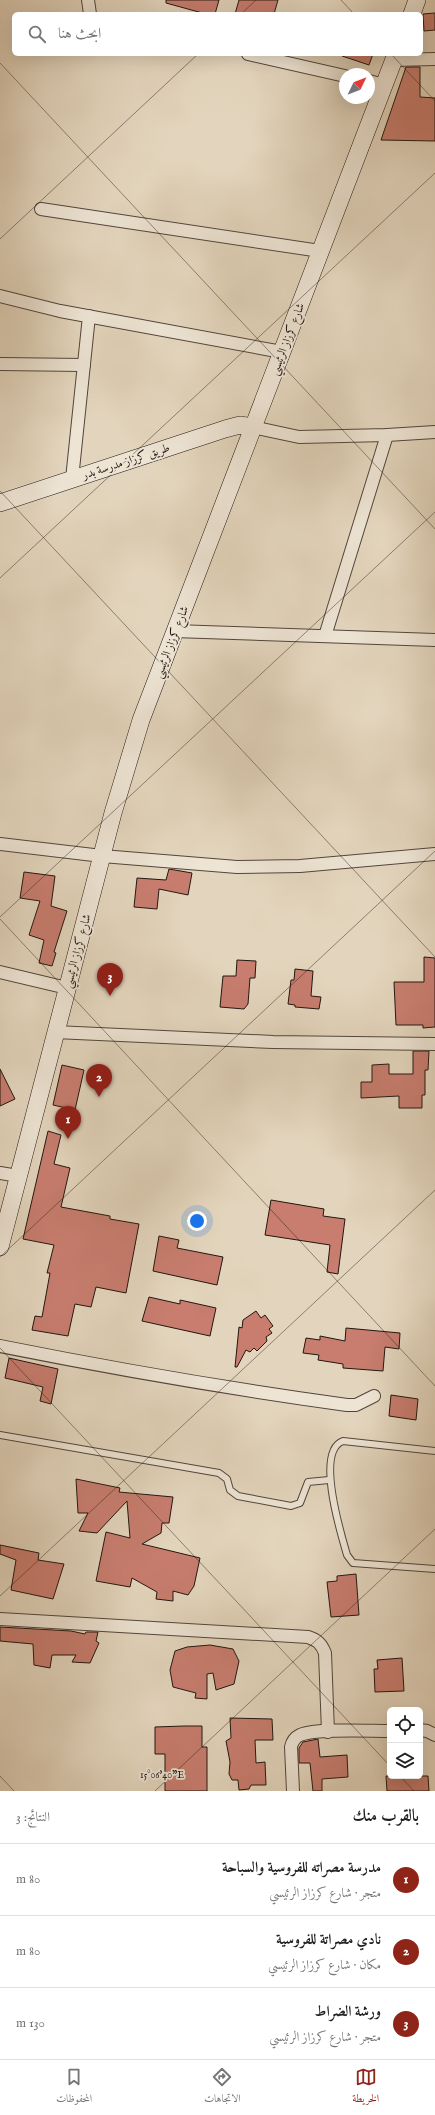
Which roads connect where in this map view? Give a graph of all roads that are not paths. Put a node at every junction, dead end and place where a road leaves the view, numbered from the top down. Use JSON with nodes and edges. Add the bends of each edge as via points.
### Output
{"nodes":[{"id":1,"x":88,"y":0,"type":"edge"},
{"id":2,"x":417,"y":0,"type":"edge"},
{"id":3,"x":90,"y":12,"type":"edge"},
{"id":4,"x":413,"y":12,"type":"edge"},
{"id":5,"x":257,"y":56,"type":"edge"},
{"id":6,"x":395,"y":57,"type":"edge"},
{"id":7,"x":435,"y":59,"type":"edge"},
{"id":8,"x":339,"y":75,"type":"edge"},
{"id":9,"x":376,"y":83,"type":"edge"},
{"id":10,"x":41,"y":209,"type":"dead end"},
{"id":11,"x":320,"y":251,"type":"junction"},
{"id":12,"x":0,"y":296,"type":"edge"},
{"id":13,"x":89,"y":316,"type":"junction"},
{"id":14,"x":282,"y":352,"type":"junction"},
{"id":15,"x":0,"y":364,"type":"edge"},
{"id":16,"x":84,"y":365,"type":"junction"},
{"id":17,"x":252,"y":427,"type":"junction"},
{"id":18,"x":435,"y":432,"type":"edge"},
{"id":19,"x":387,"y":435,"type":"junction"},
{"id":20,"x":72,"y":479,"type":"junction"},
{"id":21,"x":0,"y":503,"type":"edge"},
{"id":22,"x":174,"y":631,"type":"junction"},
{"id":23,"x":325,"y":636,"type":"junction"},
{"id":24,"x":435,"y":640,"type":"edge"},
{"id":25,"x":0,"y":844,"type":"edge"},
{"id":26,"x":435,"y":854,"type":"edge"},
{"id":27,"x":102,"y":856,"type":"junction"},
{"id":28,"x":0,"y":972,"type":"edge"},
{"id":29,"x":67,"y":988,"type":"junction"},
{"id":30,"x":55,"y":1032,"type":"junction"},
{"id":31,"x":435,"y":1044,"type":"edge"},
{"id":32,"x":0,"y":1173,"type":"edge"},
{"id":33,"x":18,"y":1176,"type":"junction"},
{"id":34,"x":0,"y":1247,"type":"edge"},
{"id":35,"x":0,"y":1346,"type":"edge"},
{"id":36,"x":374,"y":1396,"type":"dead end"},
{"id":37,"x":0,"y":1435,"type":"edge"},
{"id":38,"x":435,"y":1451,"type":"edge"},
{"id":39,"x":329,"y":1480,"type":"junction"},
{"id":40,"x":435,"y":1569,"type":"edge"},
{"id":41,"x":0,"y":1619,"type":"edge"},
{"id":42,"x":423,"y":1730,"type":"edge"},
{"id":43,"x":387,"y":1731,"type":"edge"},
{"id":44,"x":328,"y":1732,"type":"junction"},
{"id":45,"x":435,"y":1735,"type":"edge"},
{"id":46,"x":293,"y":1791,"type":"edge"}],
"edges":[{"from":1,"to":3,"type":"street"},
{"from":2,"to":4,"type":"street"},
{"from":5,"to":8,"type":"street"},
{"from":6,"to":7,"type":"street"},
{"from":6,"to":9,"type":"street","name":"شارع كرزاز الرئيسي"},
{"from":9,"to":11,"type":"street","name":"شارع كرزاز الرئيسي"},
{"from":10,"to":11,"type":"street"},
{"from":11,"to":14,"type":"street","name":"شارع كرزاز الرئيسي"},
{"from":12,"to":13,"type":"street"},
{"from":13,"to":14,"type":"street"},
{"from":13,"to":16,"type":"street"},
{"from":14,"to":17,"type":"street","name":"شارع كرزاز الرئيسي"},
{"from":15,"to":16,"type":"street"},
{"from":16,"to":20,"type":"street"},
{"from":17,"to":19,"type":"street","via":[[298,437]]},
{"from":17,"to":20,"type":"street","name":"طريق كرزاز مدرسة بدر","via":[[240,425],[224,429]]},
{"from":17,"to":22,"type":"street","name":"شارع كرزاز الرئيسي"},
{"from":18,"to":19,"type":"street"},
{"from":19,"to":23,"type":"street"},
{"from":20,"to":21,"type":"street","name":"طريق كرزاز مدرسة بدر"},
{"from":22,"to":23,"type":"street"},
{"from":22,"to":27,"type":"street","name":"شارع كرزاز الرئيسي","via":[[141,720]]},
{"from":23,"to":24,"type":"street"},
{"from":25,"to":27,"type":"street"},
{"from":26,"to":27,"type":"street","via":[[300,866],[237,867]]},
{"from":27,"to":29,"type":"street","name":"شارع كرزاز الرئيسي"},
{"from":28,"to":29,"type":"street"},
{"from":29,"to":30,"type":"street","name":"شارع كرزاز الرئيسي"},
{"from":30,"to":31,"type":"street","via":[[273,1042]]},
{"from":30,"to":33,"type":"street","name":"شارع كرزاز الرئيسي"},
{"from":32,"to":33,"type":"street"},
{"from":33,"to":34,"type":"street","name":"شارع كرزاز الرئيسي"},
{"from":35,"to":36,"type":"street","via":[[109,1368],[339,1404],[356,1405]]},
{"from":37,"to":39,"type":"lane","via":[[219,1473],[227,1479],[230,1490],[238,1496],[291,1506],[300,1503],[308,1482]]},
{"from":38,"to":39,"type":"lane","via":[[343,1441],[338,1443],[332,1452]]},
{"from":39,"to":40,"type":"lane","via":[[347,1555],[354,1563]]},
{"from":41,"to":44,"type":"street","via":[[316,1639],[322,1644],[325,1653]]},
{"from":42,"to":45,"type":"street"},
{"from":43,"to":44,"type":"street"},
{"from":44,"to":46,"type":"street","via":[[304,1734],[293,1741],[290,1755]]}]}
